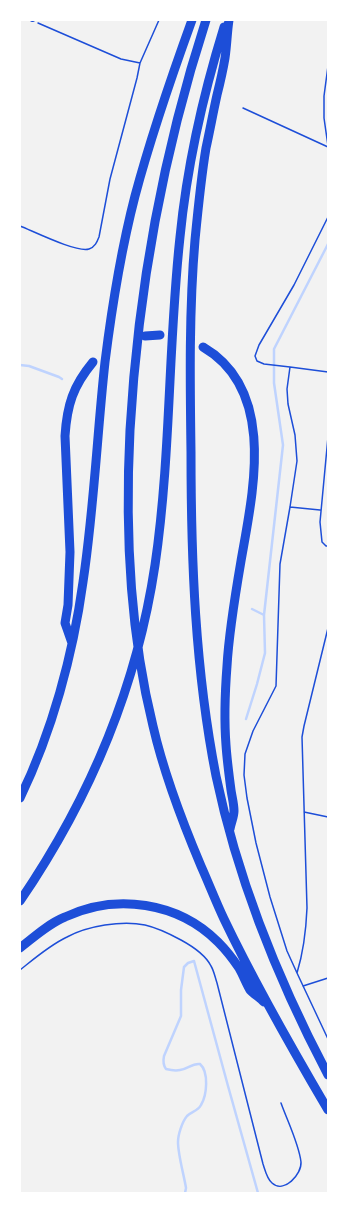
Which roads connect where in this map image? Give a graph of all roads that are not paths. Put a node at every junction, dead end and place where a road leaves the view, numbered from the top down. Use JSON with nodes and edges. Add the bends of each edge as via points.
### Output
{"nodes":[{"id":1,"x":192,"y":20,"type":"edge"},
{"id":2,"x":206,"y":20,"type":"edge"},
{"id":3,"x":227,"y":20,"type":"edge"},
{"id":4,"x":145,"y":336,"type":"dead end"},
{"id":5,"x":160,"y":336,"type":"dead end"},
{"id":6,"x":203,"y":347,"type":"dead end"},
{"id":7,"x":93,"y":362,"type":"dead end"},
{"id":8,"x":72,"y":644,"type":"junction"},
{"id":9,"x":20,"y":798,"type":"edge"},
{"id":10,"x":230,"y":832,"type":"junction"},
{"id":11,"x":20,"y":901,"type":"edge"},
{"id":12,"x":20,"y":948,"type":"edge"},
{"id":13,"x":268,"y":1006,"type":"junction"},
{"id":14,"x":328,"y":1075,"type":"edge"},
{"id":15,"x":328,"y":1110,"type":"edge"}],
"edges":[{"from":1,"to":8,"type":"highway","via":[[146,157],[120,269],[105,363],[88,551]]},
{"from":2,"to":13,"type":"highway","via":[[171,148],[144,287],[129,449],[130,570],[142,674],[166,771],[223,918]]},
{"from":3,"to":10,"type":"highway","via":[[225,60],[213,111],[198,215],[193,287],[190,414],[192,558],[199,658],[208,730]]},
{"from":3,"to":11,"type":"highway","via":[[213,64],[197,133],[183,212],[174,305],[166,468],[155,566],[141,632],[118,711],[96,768],[44,865]]},
{"from":4,"to":5,"type":"highway"},
{"from":6,"to":10,"type":"highway","via":[[214,353],[232,371],[240,384],[252,419],[254,436],[251,495],[227,665],[226,744],[234,811]]},
{"from":7,"to":8,"type":"highway","via":[[77,386],[66,417],[70,552],[65,623]]},
{"from":8,"to":9,"type":"highway","via":[[40,752]]},
{"from":10,"to":14,"type":"highway","via":[[267,946]]},
{"from":12,"to":13,"type":"highway","via":[[65,917],[88,909],[123,903],[156,907],[188,920],[204,930],[228,953],[240,969],[250,990]]},
{"from":13,"to":15,"type":"highway"}]}
